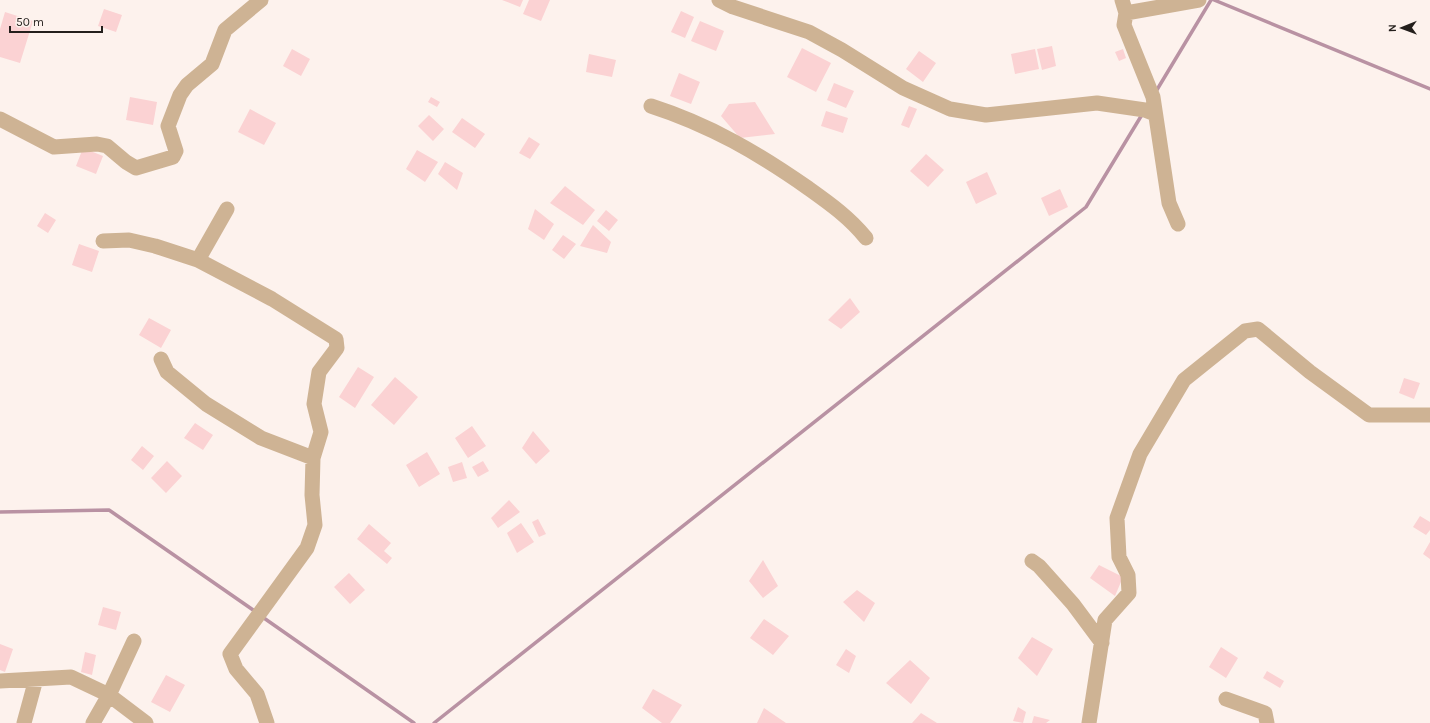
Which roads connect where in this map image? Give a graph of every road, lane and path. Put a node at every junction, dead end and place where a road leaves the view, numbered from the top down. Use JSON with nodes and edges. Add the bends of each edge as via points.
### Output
{"nodes":[{"id":1,"x":261,"y":0,"type":"edge"},
{"id":2,"x":719,"y":0,"type":"edge"},
{"id":3,"x":1200,"y":0,"type":"edge"},
{"id":4,"x":1124,"y":6,"type":"edge"},
{"id":5,"x":651,"y":106,"type":"dead end"},
{"id":6,"x":1155,"y":114,"type":"junction"},
{"id":7,"x":0,"y":119,"type":"edge"},
{"id":8,"x":227,"y":209,"type":"dead end"},
{"id":9,"x":1178,"y":224,"type":"dead end"},
{"id":10,"x":866,"y":238,"type":"dead end"},
{"id":11,"x":103,"y":241,"type":"dead end"},
{"id":12,"x":198,"y":260,"type":"junction"},
{"id":13,"x":162,"y":359,"type":"dead end"},
{"id":14,"x":1430,"y":416,"type":"edge"},
{"id":15,"x":313,"y":458,"type":"junction"},
{"id":16,"x":1032,"y":561,"type":"dead end"},
{"id":17,"x":134,"y":641,"type":"dead end"},
{"id":18,"x":1102,"y":643,"type":"junction"},
{"id":19,"x":36,"y":679,"type":"junction"},
{"id":20,"x":0,"y":681,"type":"edge"},
{"id":21,"x":109,"y":695,"type":"junction"},
{"id":22,"x":1226,"y":699,"type":"dead end"},
{"id":23,"x":24,"y":723,"type":"edge"},
{"id":24,"x":93,"y":723,"type":"edge"},
{"id":25,"x":146,"y":723,"type":"edge"},
{"id":26,"x":267,"y":723,"type":"edge"},
{"id":27,"x":1090,"y":723,"type":"edge"},
{"id":28,"x":1268,"y":723,"type":"edge"}],
"edges":[{"from":1,"to":7,"type":"street","via":[[225,30],[212,64],[180,94],[168,126],[176,151],[173,157],[136,168],[107,146],[97,144],[54,147]]},
{"from":2,"to":6,"type":"street","via":[[733,8],[809,32],[903,88],[950,109],[986,115],[1097,103],[1145,110]]},
{"from":3,"to":4,"type":"street"},
{"from":4,"to":6,"type":"street","via":[[1124,24],[1153,96]]},
{"from":5,"to":10,"type":"street","via":[[697,122],[767,159],[836,208]]},
{"from":6,"to":9,"type":"street","via":[[1168,203]]},
{"from":8,"to":12,"type":"street"},
{"from":11,"to":12,"type":"street","via":[[129,240]]},
{"from":12,"to":15,"type":"street","via":[[272,299],[336,339],[336,348],[319,372],[314,404],[321,432]]},
{"from":13,"to":15,"type":"street","via":[[167,372],[206,404],[261,438]]},
{"from":14,"to":18,"type":"street","via":[[1369,415],[1310,372],[1258,329],[1245,331],[1184,380],[1140,454],[1117,518],[1119,558],[1128,575],[1129,593],[1105,620]]},
{"from":15,"to":26,"type":"street","via":[[312,495],[315,525],[307,548],[230,654],[236,669],[257,694]]},
{"from":16,"to":18,"type":"street","via":[[1073,604]]},
{"from":17,"to":21,"type":"street"},
{"from":18,"to":27,"type":"street"},
{"from":19,"to":20,"type":"street"},
{"from":19,"to":21,"type":"street","via":[[72,677]]},
{"from":19,"to":23,"type":"street"},
{"from":21,"to":24,"type":"street"},
{"from":21,"to":25,"type":"street"},
{"from":22,"to":28,"type":"street","via":[[1266,714]]}]}
